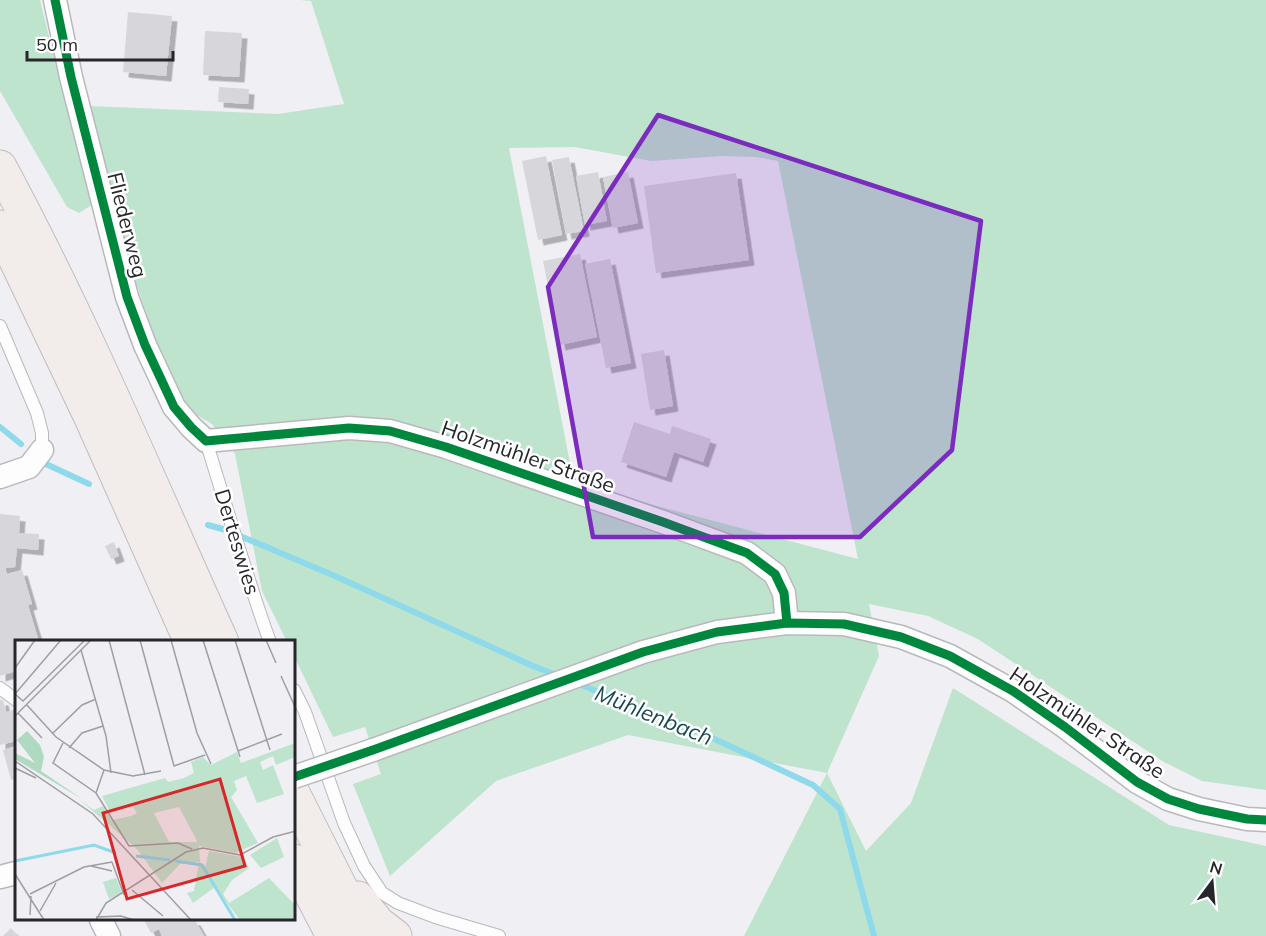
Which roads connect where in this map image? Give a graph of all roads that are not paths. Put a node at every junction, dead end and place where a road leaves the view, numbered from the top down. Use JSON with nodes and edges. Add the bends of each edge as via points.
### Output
{"nodes":[{"id":1,"x":55,"y":0,"type":"edge"},
{"id":2,"x":0,"y":167,"type":"edge"},
{"id":3,"x":0,"y":226,"type":"edge"},
{"id":4,"x":0,"y":326,"type":"edge"},
{"id":5,"x":206,"y":441,"type":"junction"},
{"id":6,"x":35,"y":459,"type":"joint"},
{"id":7,"x":0,"y":477,"type":"edge"},
{"id":8,"x":787,"y":623,"type":"junction"},
{"id":9,"x":190,"y":640,"type":"edge"},
{"id":10,"x":221,"y":640,"type":"edge"},
{"id":11,"x":269,"y":640,"type":"edge"},
{"id":12,"x":0,"y":688,"type":"edge"},
{"id":13,"x":296,"y":694,"type":"edge"},
{"id":14,"x":15,"y":699,"type":"edge"},
{"id":15,"x":296,"y":776,"type":"edge"},
{"id":16,"x":296,"y":804,"type":"edge"},
{"id":17,"x":1266,"y":820,"type":"edge"},
{"id":18,"x":307,"y":855,"type":"edge"},
{"id":19,"x":15,"y":873,"type":"edge"},
{"id":20,"x":0,"y":877,"type":"edge"},
{"id":21,"x":296,"y":885,"type":"edge"},
{"id":22,"x":102,"y":921,"type":"edge"},
{"id":23,"x":109,"y":936,"type":"edge"},
{"id":24,"x":314,"y":936,"type":"edge"},
{"id":25,"x":333,"y":936,"type":"edge"},
{"id":26,"x":365,"y":936,"type":"edge"},
{"id":27,"x":395,"y":936,"type":"edge"},
{"id":28,"x":499,"y":936,"type":"edge"}],
"edges":[{"from":1,"to":5,"type":"street","name":"Fliederweg","via":[[127,297],[174,407]]},
{"from":2,"to":10,"type":"highway","via":[[76,318]]},
{"from":3,"to":9,"type":"highway"},
{"from":4,"to":6,"type":"lane","via":[[37,413],[42,433]]},
{"from":5,"to":8,"type":"street","name":"Holzmühler Straße","via":[[350,428],[390,431],[446,447],[747,553],[775,574],[784,593]]},
{"from":5,"to":11,"type":"lane","name":"Derteswies"},
{"from":6,"to":7,"type":"street"},
{"from":8,"to":15,"type":"street","name":"Holzmühler Straße","bridge":true,"via":[[717,632],[643,652]]},
{"from":8,"to":17,"type":"street","name":"Holzmühler Straße","via":[[844,624],[901,637],[951,656],[1012,692],[1137,782],[1168,799],[1199,809]]},
{"from":12,"to":14,"type":"lane"},
{"from":13,"to":28,"type":"lane","via":[[364,866],[382,892],[398,903],[435,917]]},
{"from":16,"to":18,"type":"highway"},
{"from":18,"to":25,"type":"highway"},
{"from":18,"to":26,"type":"highway"},
{"from":18,"to":27,"type":"highway"},
{"from":19,"to":20,"type":"street"},
{"from":21,"to":24,"type":"highway"},
{"from":22,"to":23,"type":"street"}]}
